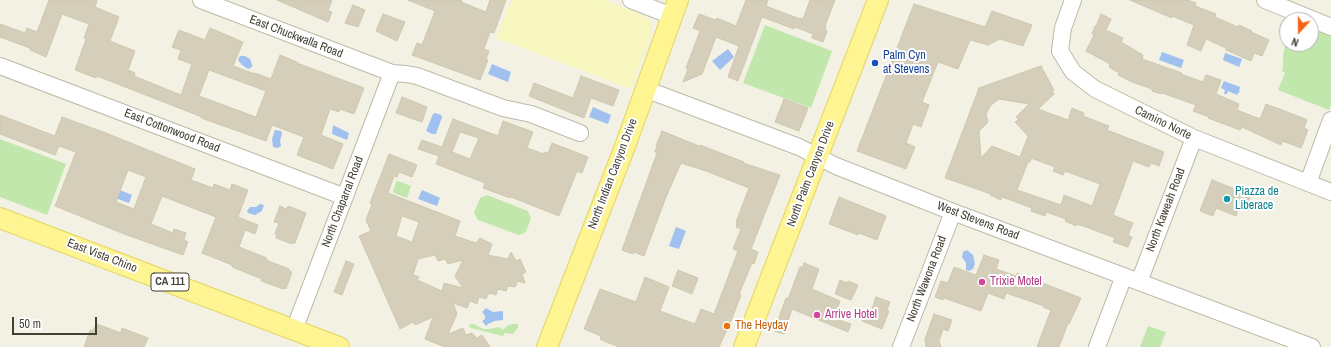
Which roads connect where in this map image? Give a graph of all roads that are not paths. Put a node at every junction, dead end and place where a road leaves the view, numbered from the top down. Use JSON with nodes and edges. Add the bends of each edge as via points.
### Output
{"nodes":[{"id":1,"x":201,"y":0,"type":"edge"},
{"id":2,"x":631,"y":0,"type":"edge"},
{"id":3,"x":878,"y":0,"type":"edge"},
{"id":4,"x":1073,"y":0,"type":"edge"},
{"id":5,"x":1264,"y":0,"type":"edge"},
{"id":6,"x":675,"y":8,"type":"edge"},
{"id":7,"x":1331,"y":27,"type":"edge"},
{"id":8,"x":0,"y":66,"type":"edge"},
{"id":9,"x":392,"y":74,"type":"junction"},
{"id":10,"x":645,"y":89,"type":"junction"},
{"id":11,"x":1331,"y":120,"type":"edge"},
{"id":12,"x":580,"y":132,"type":"dead end"},
{"id":13,"x":1194,"y":138,"type":"junction"},
{"id":14,"x":818,"y":156,"type":"junction"},
{"id":15,"x":1308,"y":183,"type":"junction"},
{"id":16,"x":1331,"y":192,"type":"edge"},
{"id":17,"x":345,"y":197,"type":"junction"},
{"id":18,"x":954,"y":212,"type":"junction"},
{"id":19,"x":0,"y":218,"type":"edge"},
{"id":20,"x":1131,"y":279,"type":"junction"},
{"id":21,"x":294,"y":330,"type":"junction"},
{"id":22,"x":339,"y":347,"type":"edge"},
{"id":23,"x":547,"y":347,"type":"edge"},
{"id":24,"x":744,"y":347,"type":"edge"},
{"id":25,"x":901,"y":347,"type":"edge"},
{"id":26,"x":1097,"y":347,"type":"edge"},
{"id":27,"x":1312,"y":347,"type":"edge"}],
"edges":[{"from":1,"to":9,"type":"street","name":"East Chuckwalla Road"},
{"from":2,"to":6,"type":"street"},
{"from":3,"to":14,"type":"main road","name":"North Palm Canyon Drive"},
{"from":4,"to":13,"type":"street","name":"Camino Norte","via":[[1063,28],[1060,51],[1072,72],[1095,88]]},
{"from":5,"to":7,"type":"street"},
{"from":6,"to":10,"type":"main road","name":"North Indian Canyon Drive"},
{"from":8,"to":17,"type":"street","name":"East Cottonwood Road"},
{"from":9,"to":12,"type":"street","name":"East Chuckwalla Road","via":[[418,76],[503,108],[531,114]]},
{"from":9,"to":17,"type":"street","name":"North Chaparral Road"},
{"from":10,"to":14,"type":"street","name":"West Stevens Road"},
{"from":10,"to":23,"type":"main road","name":"North Indian Canyon Drive"},
{"from":11,"to":15,"type":"street"},
{"from":13,"to":15,"type":"street","name":"Camino Norte"},
{"from":13,"to":20,"type":"street","name":"North Kaweah Road"},
{"from":14,"to":18,"type":"street","name":"West Stevens Road","via":[[836,166]]},
{"from":14,"to":24,"type":"main road","name":"North Palm Canyon Drive"},
{"from":15,"to":16,"type":"street","name":"Camino Norte"},
{"from":17,"to":21,"type":"street","name":"North Chaparral Road"},
{"from":18,"to":20,"type":"street","name":"West Stevens Road"},
{"from":18,"to":25,"type":"street","name":"North Wawona Road"},
{"from":19,"to":21,"type":"main road","name":"East Vista Chino","number":"CA 111"},
{"from":20,"to":26,"type":"street","name":"North Kaweah Road"},
{"from":20,"to":27,"type":"street","name":"West Stevens Road"},
{"from":21,"to":22,"type":"main road","name":"East Vista Chino","number":"CA 111"}]}
